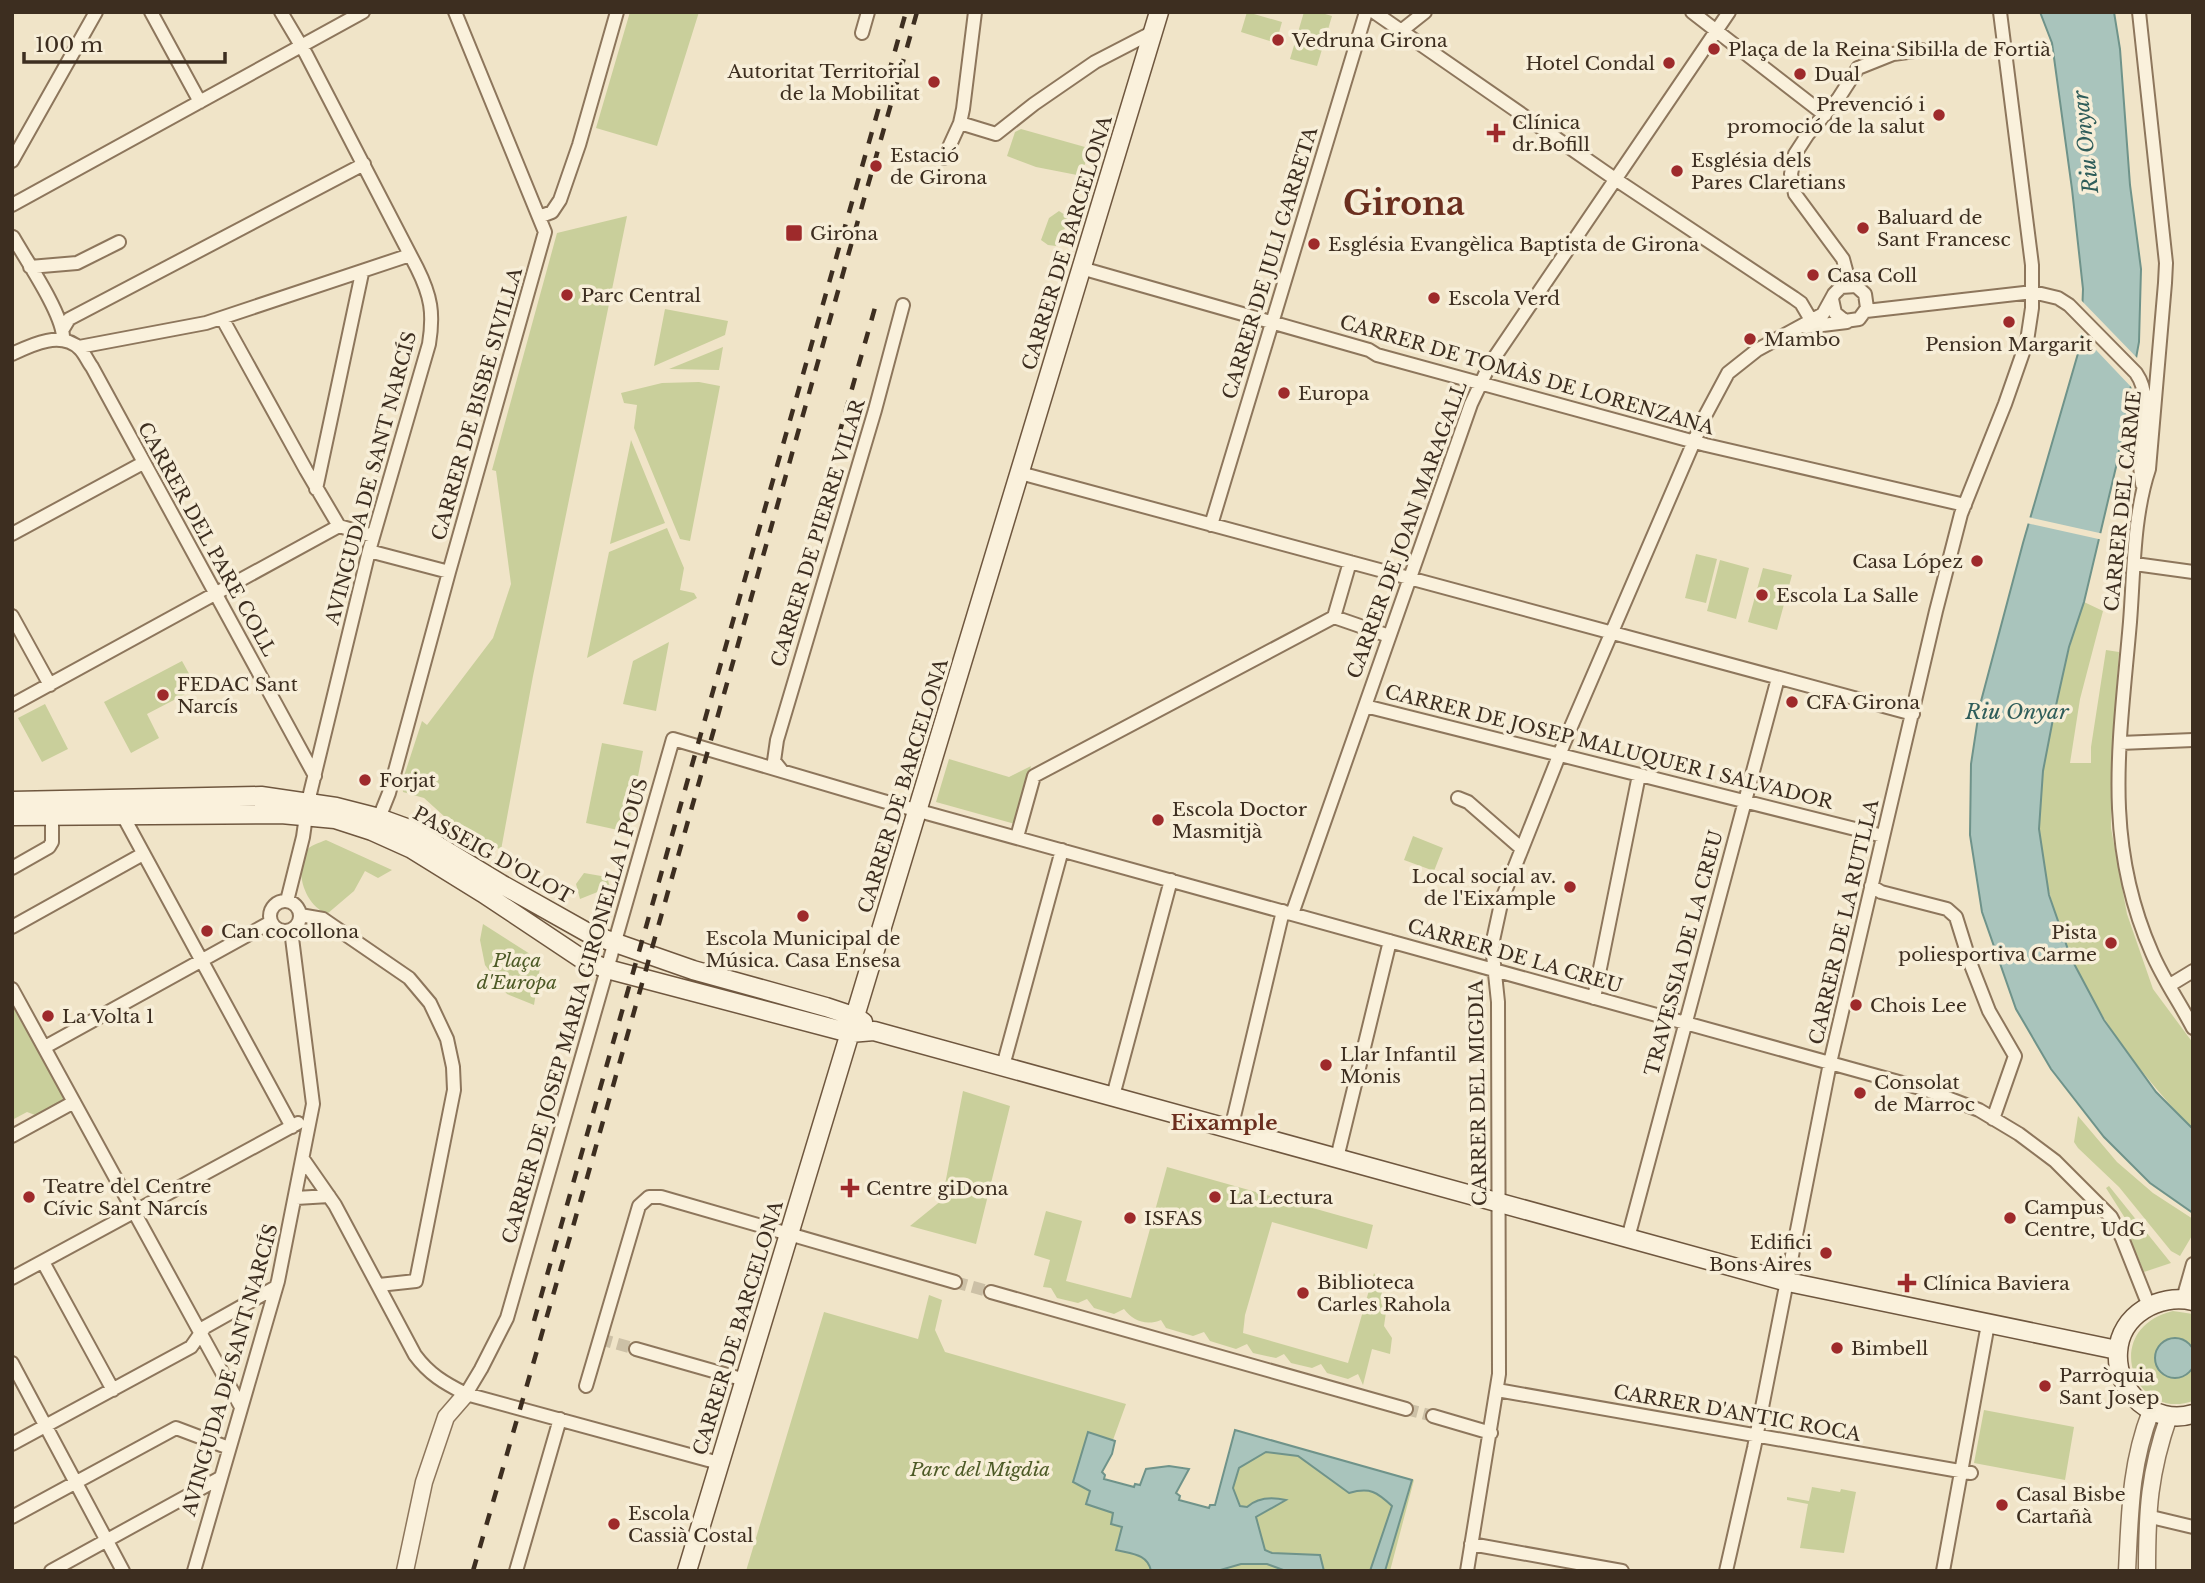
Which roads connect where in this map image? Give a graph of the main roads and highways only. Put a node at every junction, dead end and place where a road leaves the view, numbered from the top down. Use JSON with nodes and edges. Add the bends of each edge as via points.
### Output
{"nodes":[{"id":1,"x":1159,"y":12,"type":"edge"},
{"id":2,"x":12,"y":801,"type":"edge"},
{"id":3,"x":307,"y":809,"type":"junction"},
{"id":4,"x":12,"y":816,"type":"edge"},
{"id":5,"x":853,"y":1025,"type":"junction"},
{"id":6,"x":2188,"y":1300,"type":"edge"},
{"id":7,"x":2118,"y":1350,"type":"junction"},
{"id":8,"x":2193,"y":1414,"type":"edge"},
{"id":9,"x":687,"y":1571,"type":"edge"}],
"edges":[{"from":1,"to":5,"type":"main road","name":"CARRER DE BARCELONA"},
{"from":2,"to":3,"type":"main road","name":"PASSEIG D'OLOT","via":[[261,796]]},
{"from":3,"to":4,"type":"main road","name":"PASSEIG D'OLOT"},
{"from":3,"to":5,"type":"main road","name":"PASSEIG D'OLOT","via":[[379,818],[412,830],[590,934]]},
{"from":3,"to":5,"type":"main road","name":"PASSEIG D'OLOT","via":[[412,849],[582,959],[607,969]]},
{"from":5,"to":7,"type":"main road","via":[[1788,1282]]},
{"from":5,"to":9,"type":"main road","name":"CARRER DE BARCELONA"},
{"from":6,"to":7,"type":"main road","via":[[2166,1299],[2139,1312],[2126,1328]]},
{"from":7,"to":8,"type":"main road","via":[[2124,1384],[2137,1401],[2169,1416]]}]}
